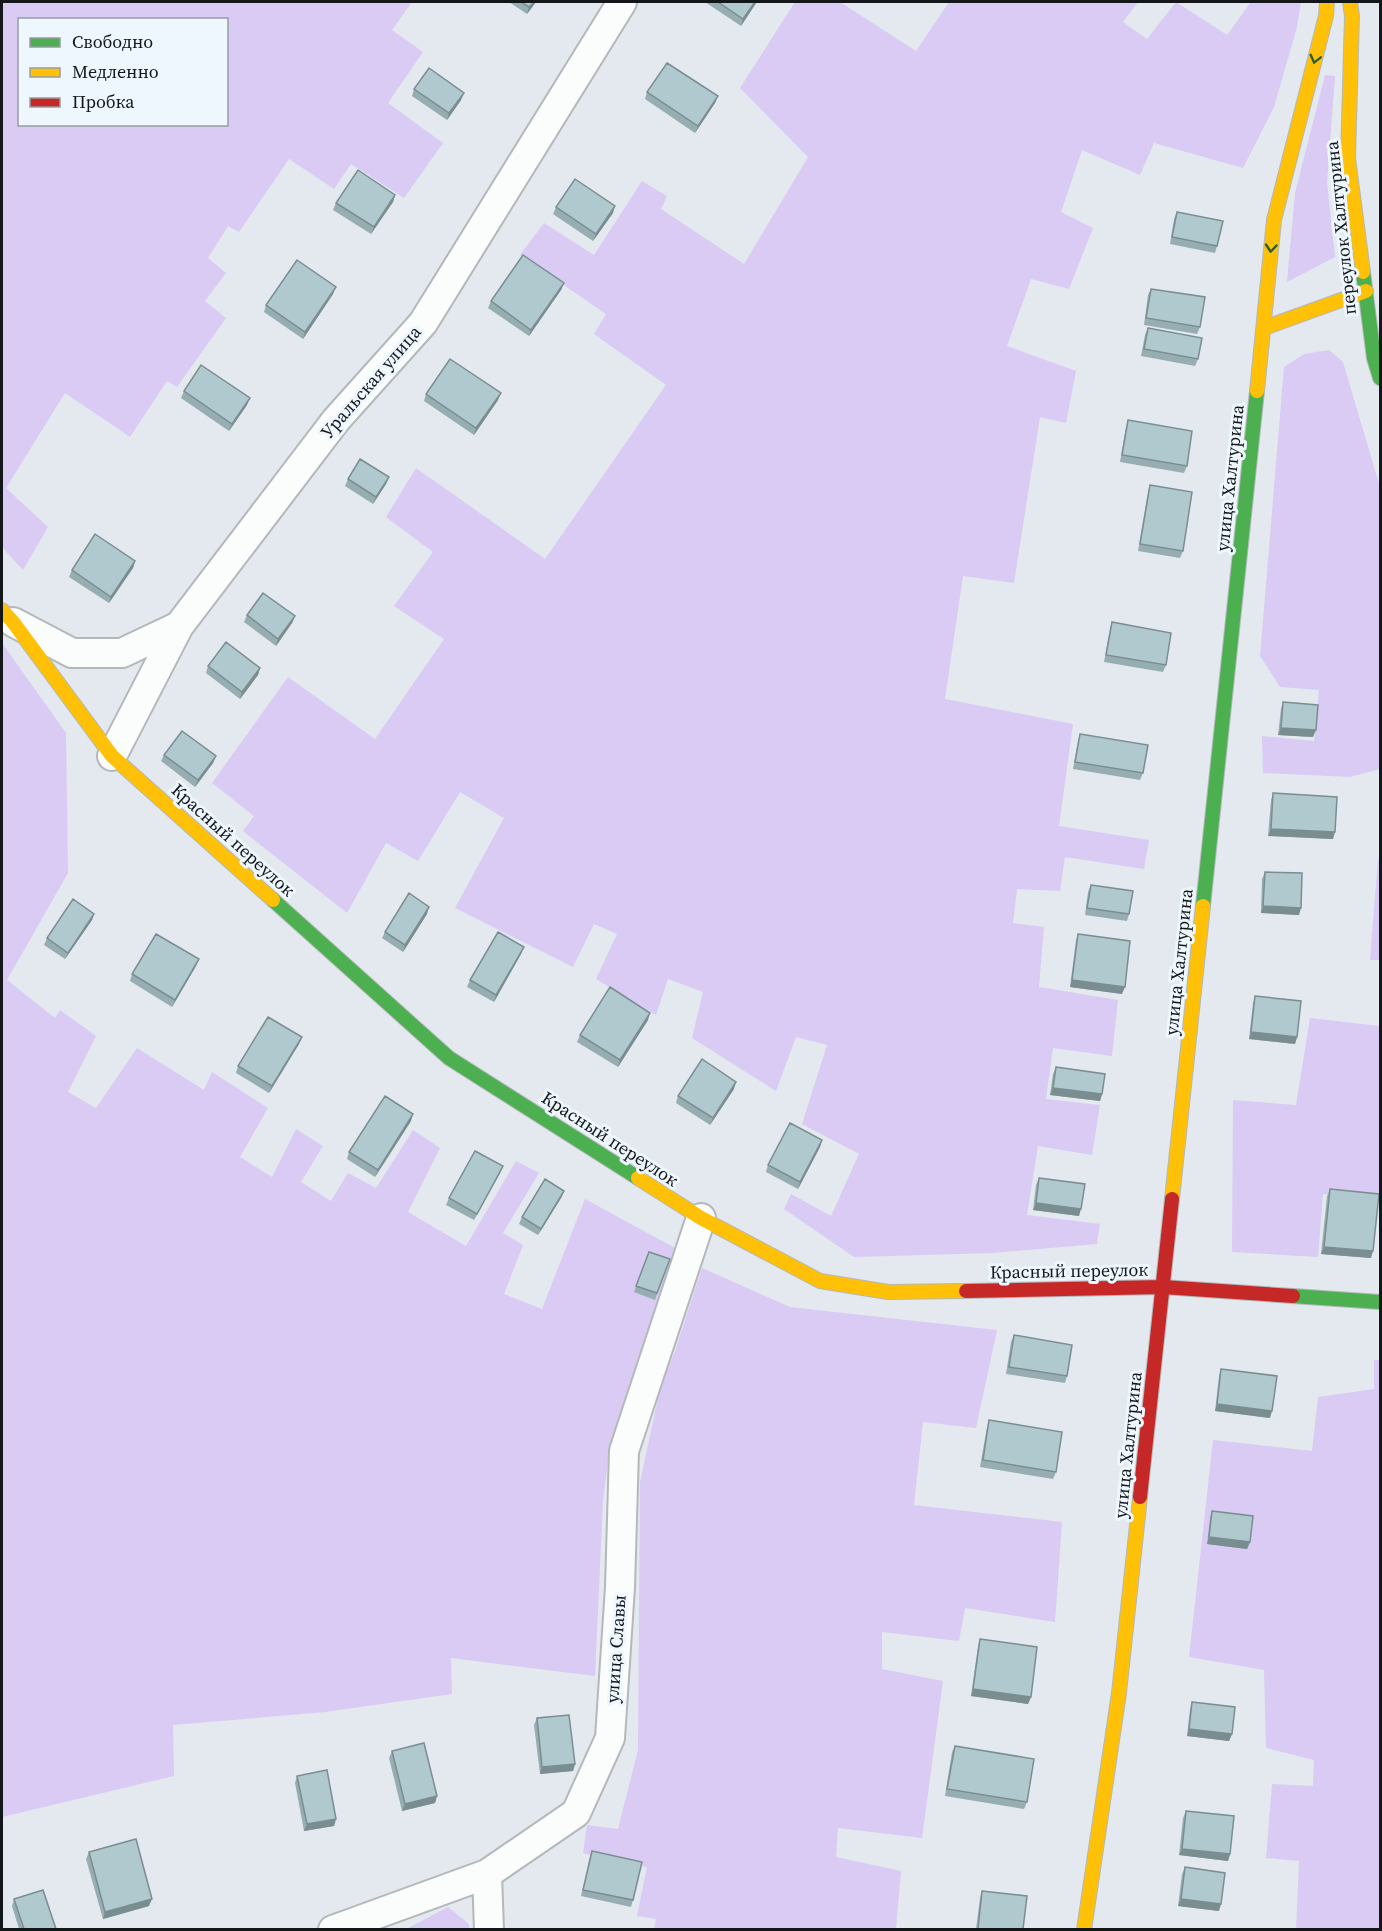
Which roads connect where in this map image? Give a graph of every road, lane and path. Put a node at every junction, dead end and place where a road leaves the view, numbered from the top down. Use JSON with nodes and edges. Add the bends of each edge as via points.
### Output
{"nodes":[{"id":1,"x":622,"y":2,"type":"edge"},
{"id":2,"x":1327,"y":2,"type":"edge"},
{"id":3,"x":1350,"y":2,"type":"edge"},
{"id":4,"x":1366,"y":291,"type":"junction"},
{"id":5,"x":1264,"y":328,"type":"junction"},
{"id":6,"x":1380,"y":378,"type":"edge"},
{"id":7,"x":7,"y":616,"type":"edge"},
{"id":8,"x":179,"y":626,"type":"junction"},
{"id":9,"x":112,"y":756,"type":"junction"},
{"id":10,"x":701,"y":1218,"type":"junction"},
{"id":11,"x":1163,"y":1287,"type":"junction"},
{"id":12,"x":1380,"y":1302,"type":"edge"},
{"id":13,"x":487,"y":1874,"type":"junction"},
{"id":14,"x":333,"y":1929,"type":"edge"},
{"id":15,"x":489,"y":1929,"type":"edge"},
{"id":16,"x":1084,"y":1929,"type":"edge"}],
"edges":[{"from":1,"to":8,"type":"street","name":"Уральская улица","via":[[423,323],[336,420]]},
{"from":2,"to":5,"type":"street","name":"улица Халтурина","one_way":true,"via":[[1274,220]]},
{"from":3,"to":4,"type":"street","name":"переулок Халтурина","via":[[1348,158]]},
{"from":4,"to":5,"type":"street"},
{"from":4,"to":6,"type":"street","name":"переулок Халтурина"},
{"from":5,"to":11,"type":"street","name":"улица Халтурина"},
{"from":7,"to":8,"type":"street","via":[[72,653],[122,653]]},
{"from":7,"to":9,"type":"street","name":"Красный переулок"},
{"from":8,"to":9,"type":"street","name":"Уральская улица"},
{"from":9,"to":10,"type":"street","name":"Красный переулок","via":[[449,1058]]},
{"from":10,"to":11,"type":"street","name":"Красный переулок","via":[[820,1281],[888,1292]]},
{"from":10,"to":13,"type":"street","name":"улица Славы","via":[[624,1451],[610,1738],[576,1813]]},
{"from":11,"to":12,"type":"street","name":"Красный переулок"},
{"from":11,"to":16,"type":"street","name":"улица Халтурина","via":[[1119,1693]]},
{"from":13,"to":14,"type":"street","name":"улица Славы"},
{"from":13,"to":15,"type":"street"}]}
